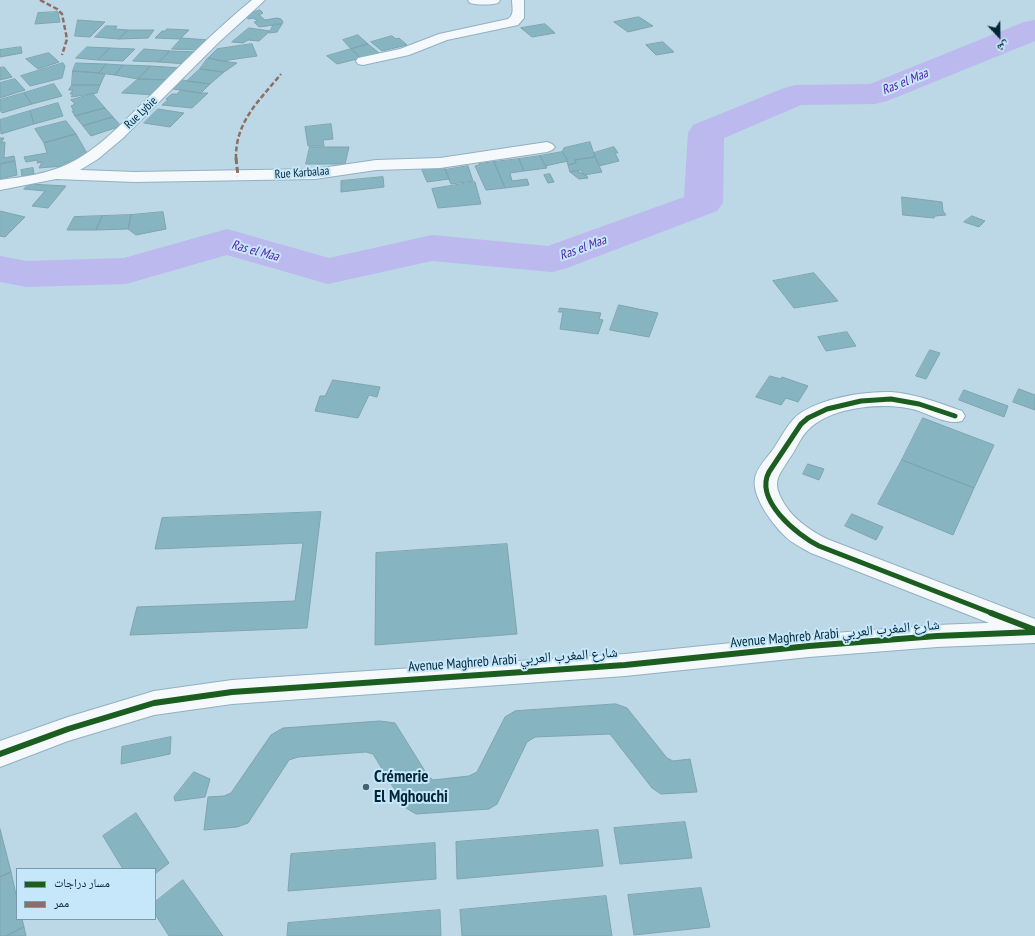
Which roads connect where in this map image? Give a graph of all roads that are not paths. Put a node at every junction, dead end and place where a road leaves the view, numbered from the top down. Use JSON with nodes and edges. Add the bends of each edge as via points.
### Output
{"nodes":[{"id":1,"x":259,"y":0,"type":"edge"},
{"id":2,"x":474,"y":0,"type":"edge"},
{"id":3,"x":494,"y":0,"type":"edge"},
{"id":4,"x":518,"y":0,"type":"edge"},
{"id":5,"x":363,"y":62,"type":"dead end"},
{"id":6,"x":547,"y":148,"type":"dead end"},
{"id":7,"x":54,"y":174,"type":"junction"},
{"id":8,"x":0,"y":185,"type":"edge"},
{"id":9,"x":955,"y":416,"type":"dead end"},
{"id":10,"x":1035,"y":631,"type":"edge"},
{"id":11,"x":0,"y":754,"type":"edge"}],
"edges":[{"from":1,"to":7,"type":"street","name":"Rue Lybie","via":[[106,146],[73,167]]},
{"from":2,"to":3,"type":"street"},
{"from":4,"to":5,"type":"street","via":[[518,18],[513,22],[448,36],[404,52]]},
{"from":6,"to":7,"type":"street","name":"Rue Karbalaa","via":[[440,163],[376,165],[315,174],[170,177]]},
{"from":7,"to":8,"type":"street","name":"Rue Lybie"},
{"from":9,"to":10,"type":"street","via":[[904,400],[882,399],[842,405],[824,411],[800,424],[766,478],[767,490],[781,517],[796,533],[819,546]]},
{"from":10,"to":11,"type":"street","name":"Avenue Maghreb Arabi شارع المغرب العربي","via":[[809,646],[625,665],[232,692],[154,703],[68,728]]}]}
